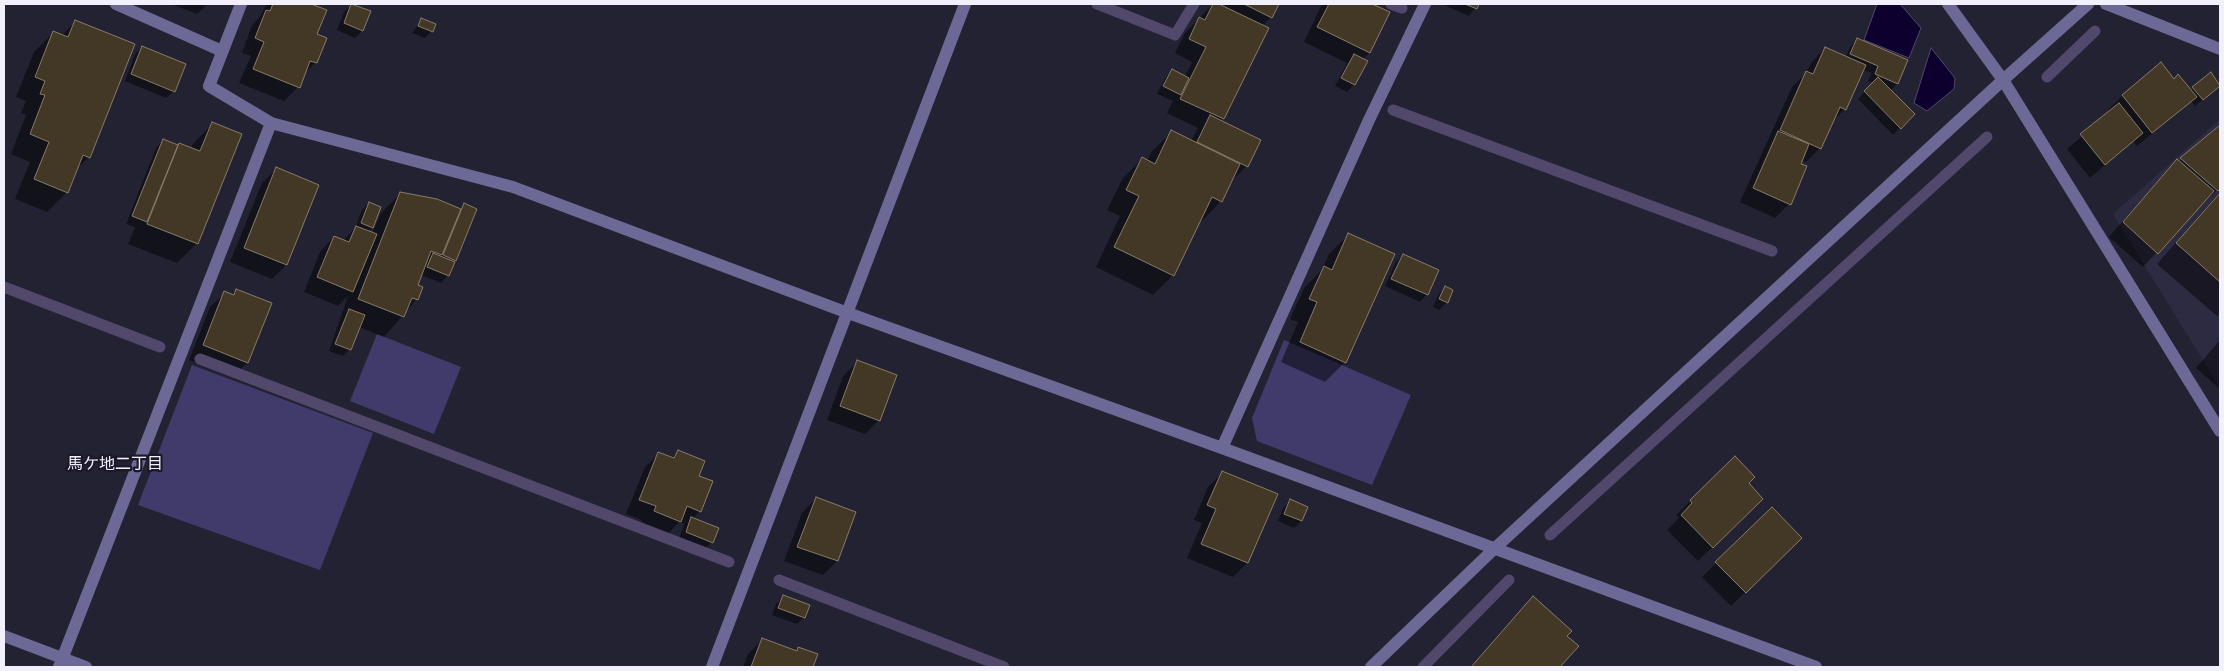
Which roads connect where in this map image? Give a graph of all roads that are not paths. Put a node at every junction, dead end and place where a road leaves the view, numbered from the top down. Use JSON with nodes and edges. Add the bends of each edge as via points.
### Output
{"nodes":[{"id":1,"x":116,"y":4,"type":"edge"},
{"id":2,"x":241,"y":4,"type":"edge"},
{"id":3,"x":965,"y":4,"type":"edge"},
{"id":4,"x":1425,"y":4,"type":"edge"},
{"id":5,"x":1948,"y":4,"type":"edge"},
{"id":6,"x":2088,"y":4,"type":"edge"},
{"id":7,"x":2106,"y":4,"type":"edge"},
{"id":8,"x":2220,"y":49,"type":"edge"},
{"id":9,"x":222,"y":51,"type":"junction"},
{"id":10,"x":2003,"y":80,"type":"junction"},
{"id":11,"x":271,"y":123,"type":"junction"},
{"id":12,"x":848,"y":313,"type":"junction"},
{"id":13,"x":2220,"y":431,"type":"edge"},
{"id":14,"x":1222,"y":448,"type":"junction"},
{"id":15,"x":1494,"y":550,"type":"junction"},
{"id":16,"x":4,"y":636,"type":"edge"},
{"id":17,"x":61,"y":663,"type":"edge"},
{"id":18,"x":86,"y":667,"type":"edge"},
{"id":19,"x":712,"y":667,"type":"edge"},
{"id":20,"x":1371,"y":667,"type":"edge"},
{"id":21,"x":1816,"y":667,"type":"edge"}],
"edges":[{"from":1,"to":9,"type":"street"},
{"from":2,"to":9,"type":"street"},
{"from":3,"to":12,"type":"street"},
{"from":4,"to":14,"type":"street","via":[[1369,120]]},
{"from":5,"to":10,"type":"street"},
{"from":6,"to":10,"type":"street"},
{"from":7,"to":8,"type":"street"},
{"from":9,"to":11,"type":"street","via":[[209,86]]},
{"from":10,"to":13,"type":"street"},
{"from":10,"to":15,"type":"street"},
{"from":11,"to":12,"type":"street","via":[[513,187]]},
{"from":11,"to":17,"type":"street"},
{"from":12,"to":14,"type":"street"},
{"from":12,"to":19,"type":"street"},
{"from":14,"to":15,"type":"street"},
{"from":15,"to":20,"type":"street"},
{"from":15,"to":21,"type":"street"},
{"from":16,"to":17,"type":"street"},
{"from":17,"to":18,"type":"street"}]}
